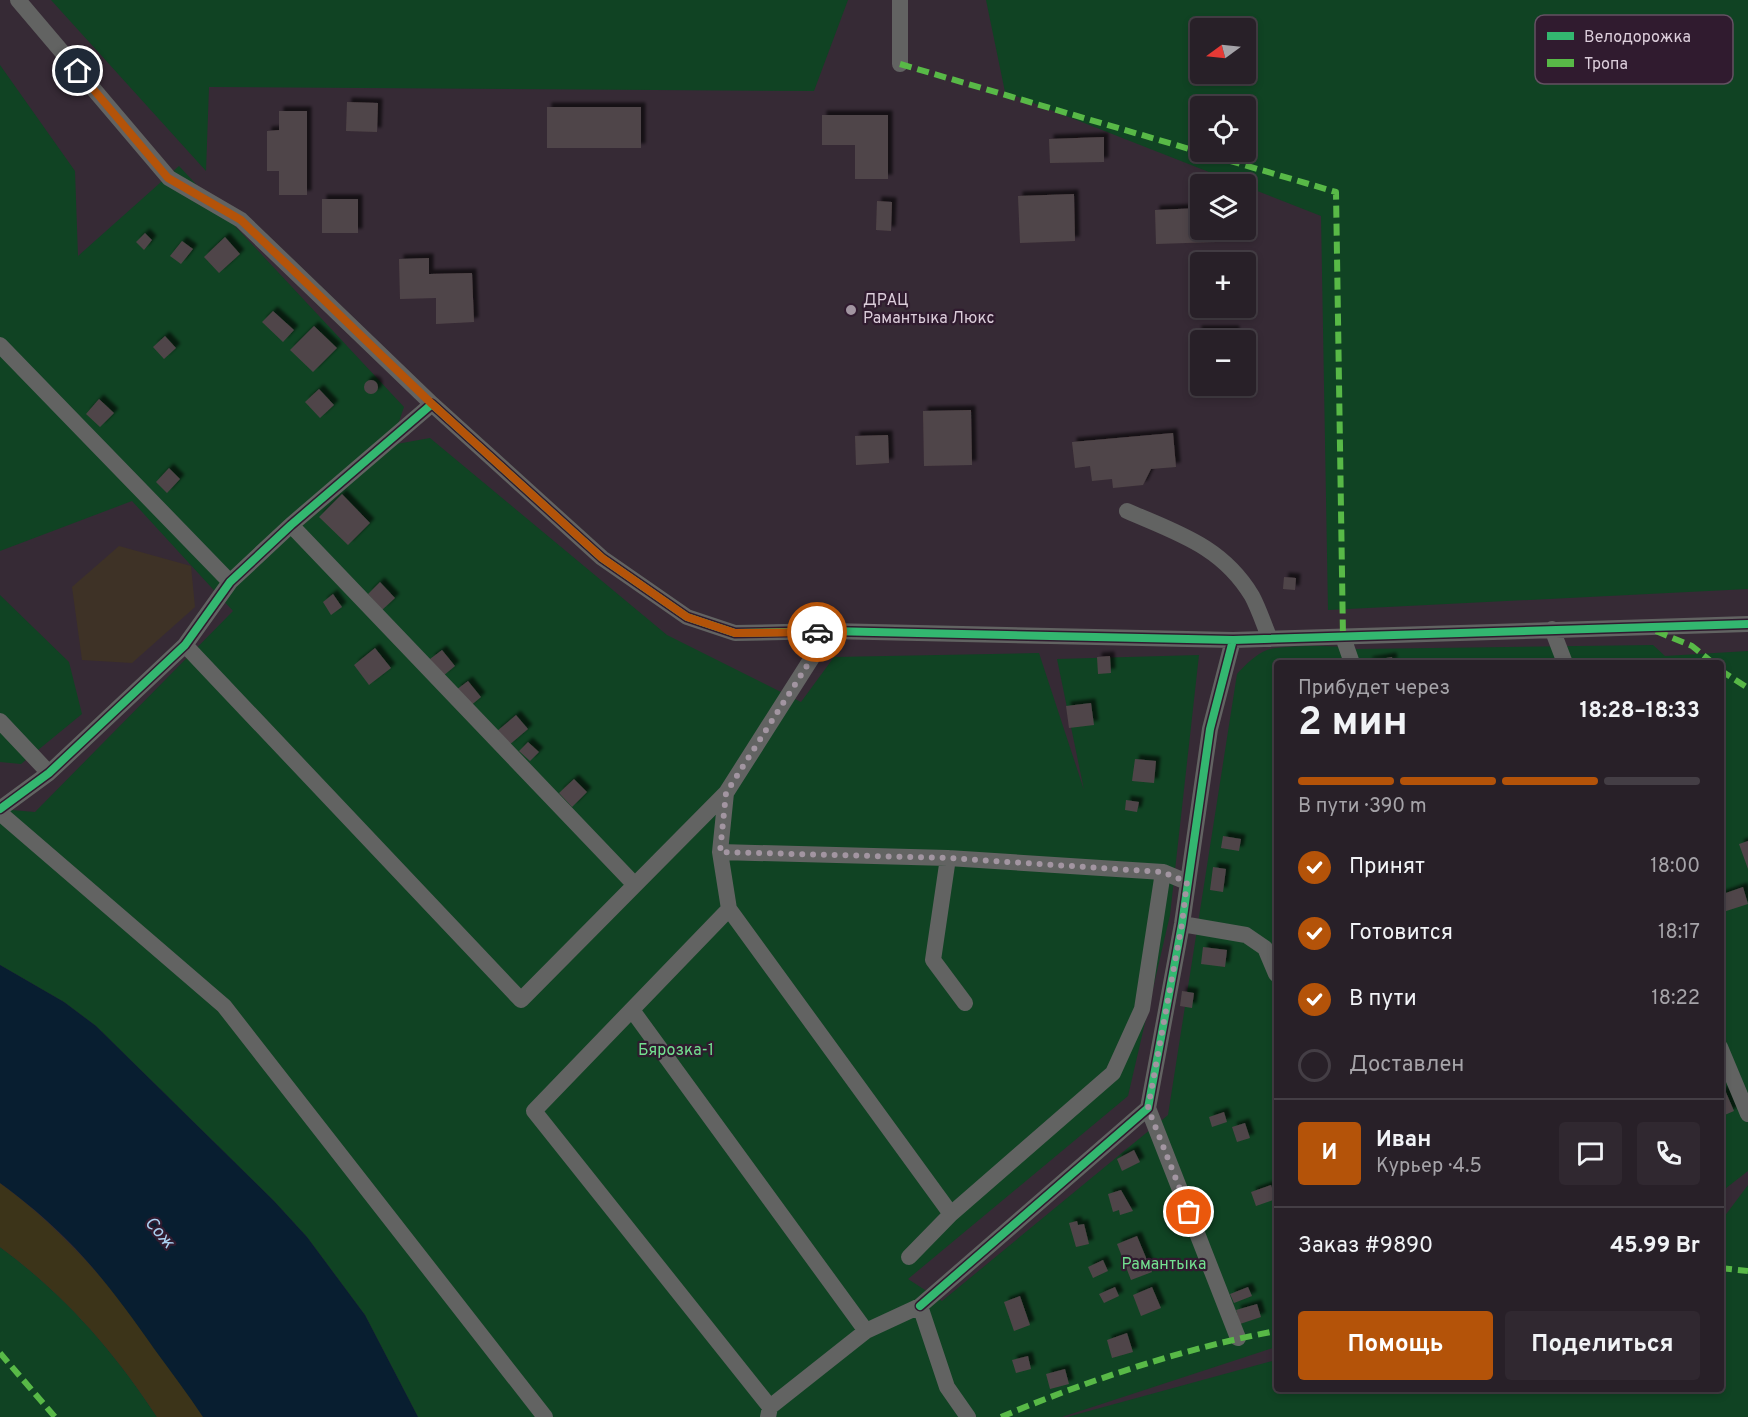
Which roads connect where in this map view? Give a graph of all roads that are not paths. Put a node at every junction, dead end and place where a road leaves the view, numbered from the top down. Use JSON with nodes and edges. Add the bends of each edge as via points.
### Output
{"nodes":[{"id":1,"x":18,"y":0,"type":"edge"},
{"id":2,"x":900,"y":0,"type":"edge"},
{"id":3,"x":900,"y":64,"type":"dead end"},
{"id":4,"x":0,"y":345,"type":"edge"},
{"id":5,"x":432,"y":404,"type":"junction"},
{"id":6,"x":1127,"y":511,"type":"dead end"},
{"id":7,"x":291,"y":525,"type":"junction"},
{"id":8,"x":230,"y":582,"type":"junction"},
{"id":9,"x":1748,"y":624,"type":"edge"},
{"id":10,"x":1552,"y":629,"type":"junction"},
{"id":11,"x":829,"y":631,"type":"junction"},
{"id":12,"x":1343,"y":637,"type":"junction"},
{"id":13,"x":1270,"y":639,"type":"junction"},
{"id":14,"x":1233,"y":640,"type":"junction"},
{"id":15,"x":184,"y":645,"type":"junction"},
{"id":16,"x":1351,"y":660,"type":"edge"},
{"id":17,"x":1563,"y":660,"type":"edge"},
{"id":18,"x":0,"y":721,"type":"edge"},
{"id":19,"x":49,"y":773,"type":"junction"},
{"id":20,"x":726,"y":793,"type":"junction"},
{"id":21,"x":0,"y":811,"type":"edge"},
{"id":22,"x":720,"y":852,"type":"junction"},
{"id":23,"x":948,"y":858,"type":"junction"},
{"id":24,"x":1162,"y":872,"type":"junction"},
{"id":25,"x":1187,"y":882,"type":"junction"},
{"id":26,"x":635,"y":885,"type":"junction"},
{"id":27,"x":729,"y":909,"type":"junction"},
{"id":28,"x":1182,"y":924,"type":"junction"},
{"id":29,"x":1274,"y":970,"type":"edge"},
{"id":30,"x":965,"y":1003,"type":"dead end"},
{"id":31,"x":632,"y":1010,"type":"junction"},
{"id":32,"x":1724,"y":1057,"type":"edge"},
{"id":33,"x":1148,"y":1108,"type":"junction"},
{"id":34,"x":1748,"y":1114,"type":"edge"},
{"id":35,"x":951,"y":1214,"type":"junction"},
{"id":36,"x":909,"y":1257,"type":"dead end"},
{"id":37,"x":920,"y":1306,"type":"junction"},
{"id":38,"x":866,"y":1331,"type":"junction"},
{"id":39,"x":1238,"y":1338,"type":"dead end"},
{"id":40,"x":769,"y":1412,"type":"edge"},
{"id":41,"x":545,"y":1417,"type":"edge"},
{"id":42,"x":968,"y":1417,"type":"edge"}],
"edges":[{"from":1,"to":5,"type":"street","via":[[168,178],[241,220]]},
{"from":2,"to":3,"type":"street"},
{"from":4,"to":8,"type":"street"},
{"from":5,"to":7,"type":"street"},
{"from":5,"to":11,"type":"street","via":[[602,558],[687,617],[735,633]]},
{"from":6,"to":13,"type":"street","via":[[1210,549],[1226,563],[1252,596]]},
{"from":7,"to":8,"type":"street"},
{"from":7,"to":26,"type":"street"},
{"from":8,"to":15,"type":"street"},
{"from":9,"to":10,"type":"street"},
{"from":10,"to":12,"type":"street"},
{"from":10,"to":17,"type":"street"},
{"from":11,"to":14,"type":"street"},
{"from":11,"to":20,"type":"street"},
{"from":12,"to":13,"type":"street"},
{"from":12,"to":16,"type":"street"},
{"from":13,"to":14,"type":"street"},
{"from":14,"to":25,"type":"street","via":[[1210,729]]},
{"from":15,"to":19,"type":"street"},
{"from":15,"to":26,"type":"street","via":[[521,1000]]},
{"from":18,"to":19,"type":"street"},
{"from":19,"to":21,"type":"street"},
{"from":20,"to":22,"type":"street"},
{"from":20,"to":26,"type":"street"},
{"from":21,"to":41,"type":"street","via":[[224,1006]]},
{"from":22,"to":23,"type":"street"},
{"from":22,"to":27,"type":"street"},
{"from":23,"to":24,"type":"street"},
{"from":23,"to":30,"type":"street","via":[[933,960]]},
{"from":24,"to":25,"type":"street"},
{"from":24,"to":35,"type":"street","via":[[1142,1009],[1113,1073]]},
{"from":25,"to":28,"type":"street"},
{"from":27,"to":31,"type":"street"},
{"from":27,"to":35,"type":"street"},
{"from":28,"to":29,"type":"street","via":[[1246,935],[1264,948]]},
{"from":28,"to":33,"type":"street"},
{"from":31,"to":38,"type":"street"},
{"from":31,"to":40,"type":"street","via":[[534,1111]]},
{"from":32,"to":34,"type":"street"},
{"from":33,"to":37,"type":"street"},
{"from":33,"to":39,"type":"street"},
{"from":35,"to":36,"type":"street"},
{"from":37,"to":38,"type":"street"},
{"from":37,"to":42,"type":"street","via":[[947,1387]]},
{"from":38,"to":40,"type":"street"}]}
